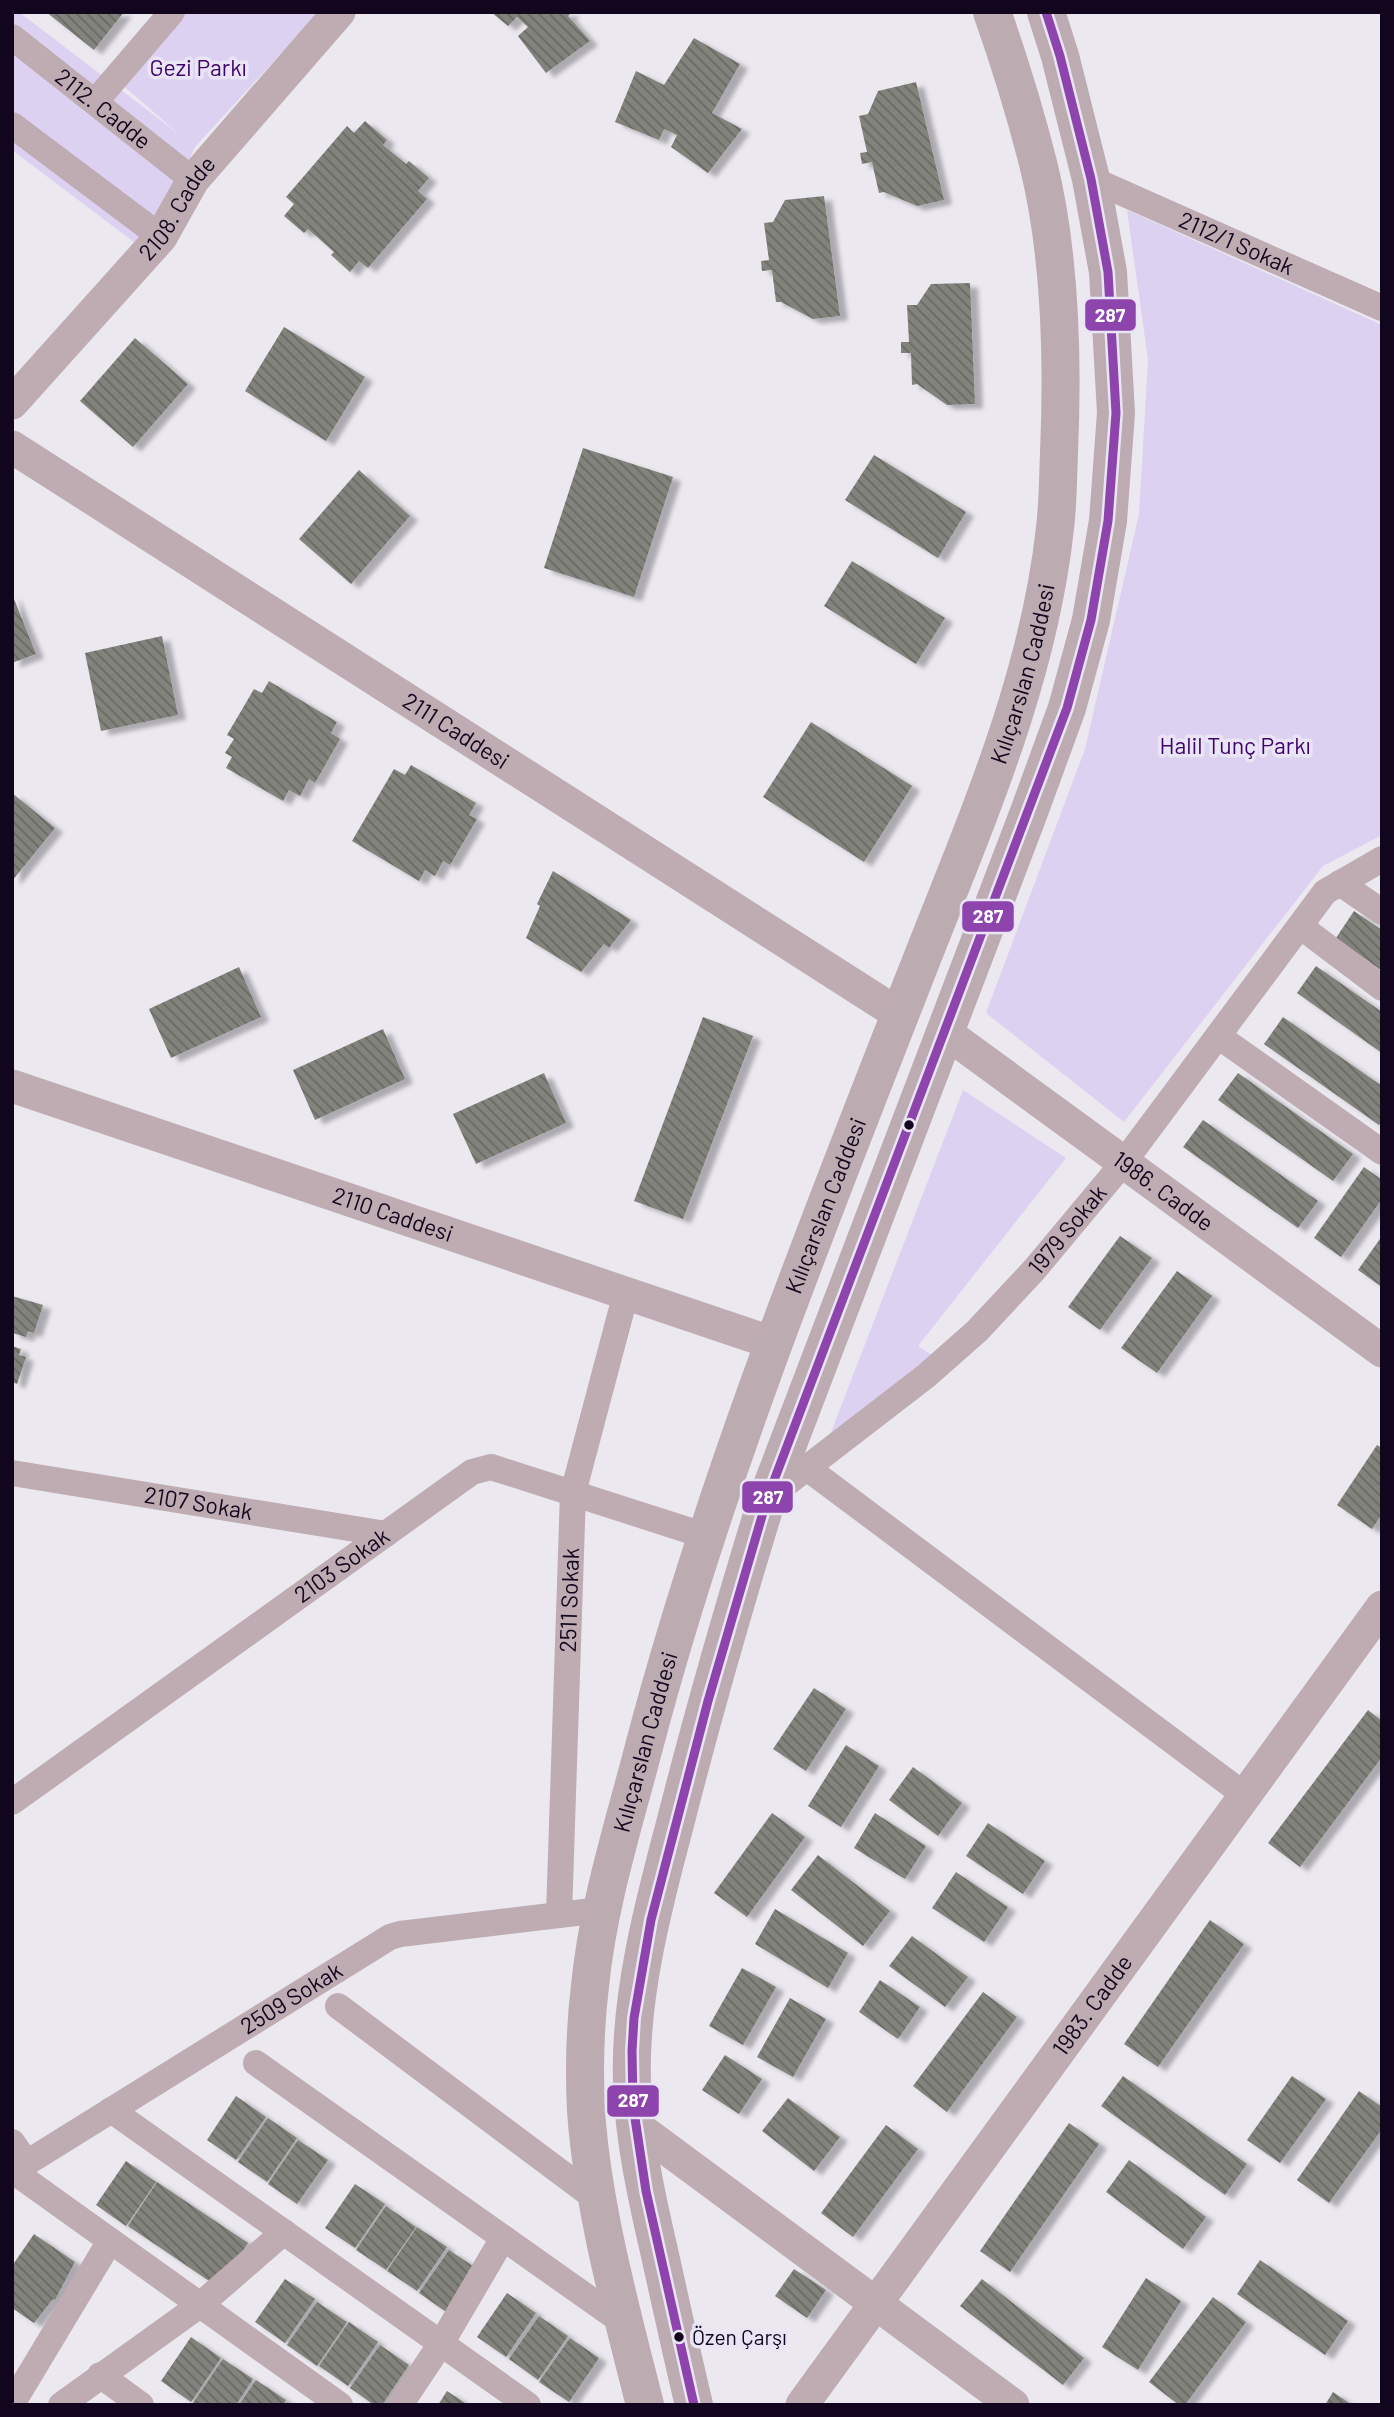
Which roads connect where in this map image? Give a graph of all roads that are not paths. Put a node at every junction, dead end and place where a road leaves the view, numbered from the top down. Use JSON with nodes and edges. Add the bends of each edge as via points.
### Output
{"nodes":[{"id":1,"x":172,"y":12,"type":"edge"},
{"id":2,"x":339,"y":12,"type":"edge"},
{"id":3,"x":992,"y":12,"type":"edge"},
{"id":4,"x":1046,"y":12,"type":"edge"},
{"id":5,"x":12,"y":37,"type":"edge"},
{"id":6,"x":95,"y":102,"type":"junction"},
{"id":7,"x":12,"y":125,"type":"edge"},
{"id":8,"x":1091,"y":179,"type":"junction"},
{"id":9,"x":193,"y":180,"type":"junction"},
{"id":10,"x":161,"y":237,"type":"junction"},
{"id":11,"x":1382,"y":308,"type":"edge"},
{"id":12,"x":12,"y":403,"type":"edge"},
{"id":13,"x":12,"y":447,"type":"edge"},
{"id":14,"x":1382,"y":859,"type":"edge"},
{"id":15,"x":1340,"y":883,"type":"junction"},
{"id":16,"x":1382,"y":912,"type":"edge"},
{"id":17,"x":1300,"y":926,"type":"junction"},
{"id":18,"x":1382,"y":988,"type":"edge"},
{"id":19,"x":900,"y":1015,"type":"junction"},
{"id":20,"x":945,"y":1032,"type":"junction"},
{"id":21,"x":1218,"y":1035,"type":"junction"},
{"id":22,"x":12,"y":1086,"type":"edge"},
{"id":23,"x":1382,"y":1152,"type":"edge"},
{"id":24,"x":1124,"y":1162,"type":"junction"},
{"id":25,"x":626,"y":1293,"type":"junction"},
{"id":26,"x":773,"y":1343,"type":"junction"},
{"id":27,"x":1382,"y":1350,"type":"edge"},
{"id":28,"x":807,"y":1468,"type":"junction"},
{"id":29,"x":12,"y":1473,"type":"edge"},
{"id":30,"x":573,"y":1493,"type":"junction"},
{"id":31,"x":767,"y":1499,"type":"junction"},
{"id":32,"x":386,"y":1534,"type":"junction"},
{"id":33,"x":706,"y":1536,"type":"junction"},
{"id":34,"x":1382,"y":1607,"type":"edge"},
{"id":35,"x":1245,"y":1796,"type":"junction"},
{"id":36,"x":12,"y":1802,"type":"edge"},
{"id":37,"x":601,"y":1910,"type":"junction"},
{"id":38,"x":559,"y":1915,"type":"junction"},
{"id":39,"x":338,"y":2006,"type":"dead end"},
{"id":40,"x":256,"y":2063,"type":"dead end"},
{"id":41,"x":111,"y":2110,"type":"junction"},
{"id":42,"x":636,"y":2126,"type":"junction"},
{"id":43,"x":16,"y":2162,"type":"edge"},
{"id":44,"x":599,"y":2201,"type":"junction"},
{"id":45,"x":284,"y":2232,"type":"junction"},
{"id":46,"x":503,"y":2238,"type":"junction"},
{"id":47,"x":110,"y":2241,"type":"junction"},
{"id":48,"x":876,"y":2304,"type":"junction"},
{"id":49,"x":200,"y":2305,"type":"junction"},
{"id":50,"x":625,"y":2324,"type":"junction"},
{"id":51,"x":442,"y":2342,"type":"junction"},
{"id":52,"x":100,"y":2375,"type":"junction"},
{"id":53,"x":12,"y":2404,"type":"edge"},
{"id":54,"x":61,"y":2405,"type":"edge"},
{"id":55,"x":141,"y":2405,"type":"edge"},
{"id":56,"x":340,"y":2405,"type":"edge"},
{"id":57,"x":400,"y":2405,"type":"edge"},
{"id":58,"x":528,"y":2405,"type":"edge"},
{"id":59,"x":645,"y":2405,"type":"edge"},
{"id":60,"x":694,"y":2405,"type":"edge"},
{"id":61,"x":802,"y":2405,"type":"edge"},
{"id":62,"x":1013,"y":2405,"type":"edge"}],
"edges":[{"from":1,"to":6,"type":"street"},
{"from":2,"to":9,"type":"street","name":"2108. Cadde"},
{"from":3,"to":19,"type":"main road","name":"Kılıçarslan Caddesi","via":[[1041,173],[1057,279],[1061,396],[1056,525],[1042,614],[1022,693]]},
{"from":4,"to":8,"type":"main road","name":"Kılıçarslan Caddesi"},
{"from":5,"to":6,"type":"street","name":"2112. Cadde"},
{"from":6,"to":9,"type":"street","name":"2112. Cadde"},
{"from":7,"to":10,"type":"street"},
{"from":8,"to":11,"type":"street","name":"2112/1 Sokak"},
{"from":8,"to":20,"type":"main road","name":"Kılıçarslan Caddesi","via":[[1108,272],[1116,413],[1106,533],[1091,620],[1066,708]]},
{"from":9,"to":10,"type":"street","name":"2108. Cadde"},
{"from":10,"to":12,"type":"street","name":"2108. Cadde"},
{"from":13,"to":19,"type":"street","name":"2111 Caddesi"},
{"from":14,"to":15,"type":"street","name":"1979 Sokak"},
{"from":15,"to":16,"type":"street"},
{"from":15,"to":17,"type":"street","name":"1979 Sokak","via":[[1325,892]]},
{"from":17,"to":18,"type":"street"},
{"from":17,"to":21,"type":"street","name":"1979 Sokak"},
{"from":19,"to":20,"type":"main road"},
{"from":19,"to":26,"type":"main road","name":"Kılıçarslan Caddesi"},
{"from":20,"to":24,"type":"street","name":"1986. Cadde"},
{"from":20,"to":31,"type":"main road","name":"Kılıçarslan Caddesi"},
{"from":21,"to":23,"type":"street"},
{"from":21,"to":24,"type":"street","name":"1979 Sokak"},
{"from":22,"to":25,"type":"street","name":"2110 Caddesi"},
{"from":24,"to":27,"type":"street","name":"1986. Cadde"},
{"from":24,"to":28,"type":"street","name":"1979 Sokak","via":[[976,1331]]},
{"from":25,"to":26,"type":"street","name":"2110 Caddesi"},
{"from":25,"to":30,"type":"street","name":"2511 Sokak"},
{"from":26,"to":33,"type":"main road","name":"Kılıçarslan Caddesi"},
{"from":28,"to":31,"type":"street","name":"1979 Sokak"},
{"from":28,"to":35,"type":"street"},
{"from":29,"to":32,"type":"street","name":"2107 Sokak"},
{"from":30,"to":32,"type":"street","name":"2103 Sokak","via":[[491,1466],[481,1468]]},
{"from":30,"to":33,"type":"street","name":"2103 Sokak"},
{"from":30,"to":38,"type":"street","name":"2511 Sokak"},
{"from":31,"to":42,"type":"main road","name":"Kılıçarslan Caddesi","via":[[659,1883],[633,2035]]},
{"from":32,"to":36,"type":"street","name":"2103 Sokak"},
{"from":33,"to":37,"type":"main road","name":"Kılıçarslan Caddesi"},
{"from":34,"to":35,"type":"street","name":"1983. Cadde"},
{"from":35,"to":48,"type":"street","name":"1983. Cadde"},
{"from":37,"to":38,"type":"street","name":"2509 Sokak"},
{"from":37,"to":44,"type":"main road","name":"Kılıçarslan Caddesi","via":[[586,2048],[586,2111]]},
{"from":38,"to":41,"type":"street","name":"2509 Sokak","via":[[390,1937]]},
{"from":39,"to":44,"type":"street"},
{"from":40,"to":46,"type":"street"},
{"from":41,"to":43,"type":"street","name":"2509 Sokak"},
{"from":41,"to":45,"type":"street"},
{"from":42,"to":48,"type":"street"},
{"from":42,"to":60,"type":"main road","name":"Kılıçarslan Caddesi","via":[[647,2197]]},
{"from":43,"to":47,"type":"street"},
{"from":44,"to":50,"type":"main road","name":"Kılıçarslan Caddesi"},
{"from":45,"to":49,"type":"street"},
{"from":45,"to":51,"type":"street"},
{"from":46,"to":50,"type":"street"},
{"from":46,"to":51,"type":"street"},
{"from":47,"to":49,"type":"street"},
{"from":47,"to":53,"type":"street"},
{"from":48,"to":61,"type":"street","name":"1983. Cadde"},
{"from":48,"to":62,"type":"street"},
{"from":49,"to":52,"type":"street"},
{"from":49,"to":56,"type":"street"},
{"from":50,"to":59,"type":"main road","name":"Kılıçarslan Caddesi"},
{"from":51,"to":57,"type":"street"},
{"from":51,"to":58,"type":"street"},
{"from":52,"to":54,"type":"street"},
{"from":52,"to":55,"type":"street"}]}
